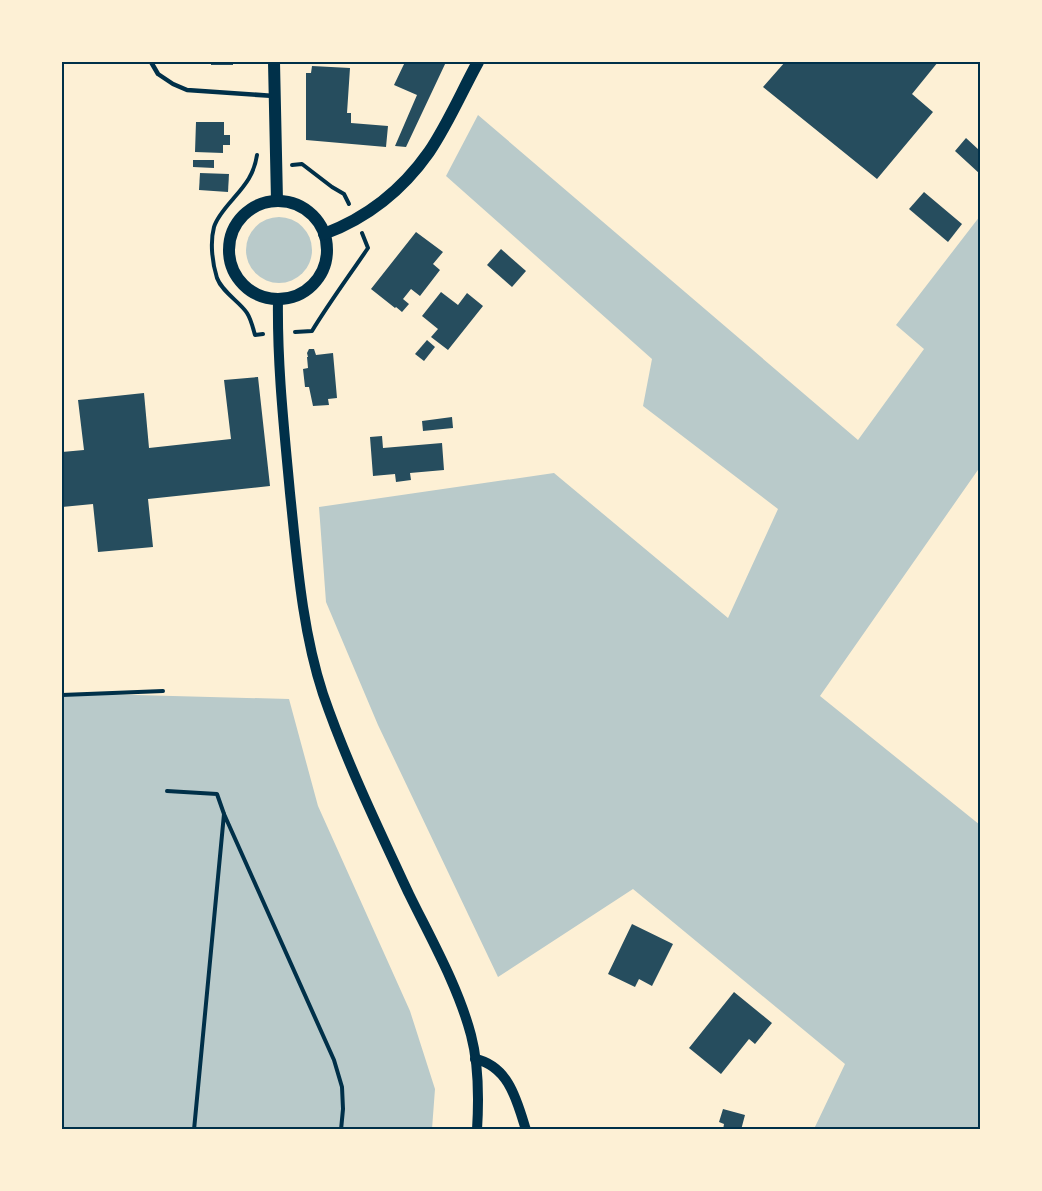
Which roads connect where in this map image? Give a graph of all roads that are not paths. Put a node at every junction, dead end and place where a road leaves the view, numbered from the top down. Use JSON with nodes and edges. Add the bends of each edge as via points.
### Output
{"nodes":[{"id":1,"x":151,"y":62,"type":"edge"},
{"id":2,"x":274,"y":62,"type":"edge"},
{"id":3,"x":478,"y":62,"type":"edge"},
{"id":4,"x":274,"y":96,"type":"junction"},
{"id":5,"x":277,"y":201,"type":"junction"},
{"id":6,"x":324,"y":234,"type":"junction"},
{"id":7,"x":278,"y":299,"type":"junction"},
{"id":8,"x":475,"y":1059,"type":"junction"},
{"id":9,"x":477,"y":1130,"type":"edge"},
{"id":10,"x":526,"y":1130,"type":"edge"}],
"edges":[{"from":1,"to":4,"type":"lane","via":[[158,74],[188,90]]},
{"from":2,"to":4,"type":"main road"},
{"from":3,"to":6,"type":"main road","via":[[417,168],[370,212]]},
{"from":4,"to":5,"type":"main road"},
{"from":5,"to":6,"type":"main road","via":[[302,207],[316,219]]},
{"from":5,"to":7,"type":"main road","via":[[257,206],[241,219],[230,252],[232,266],[244,285],[256,294]]},
{"from":6,"to":7,"type":"main road","via":[[327,253],[318,278],[300,293]]},
{"from":7,"to":8,"type":"street","via":[[282,404],[309,640],[345,752],[460,1003]]},
{"from":8,"to":9,"type":"street"},
{"from":8,"to":10,"type":"street","via":[[485,1061],[505,1078]]}]}
